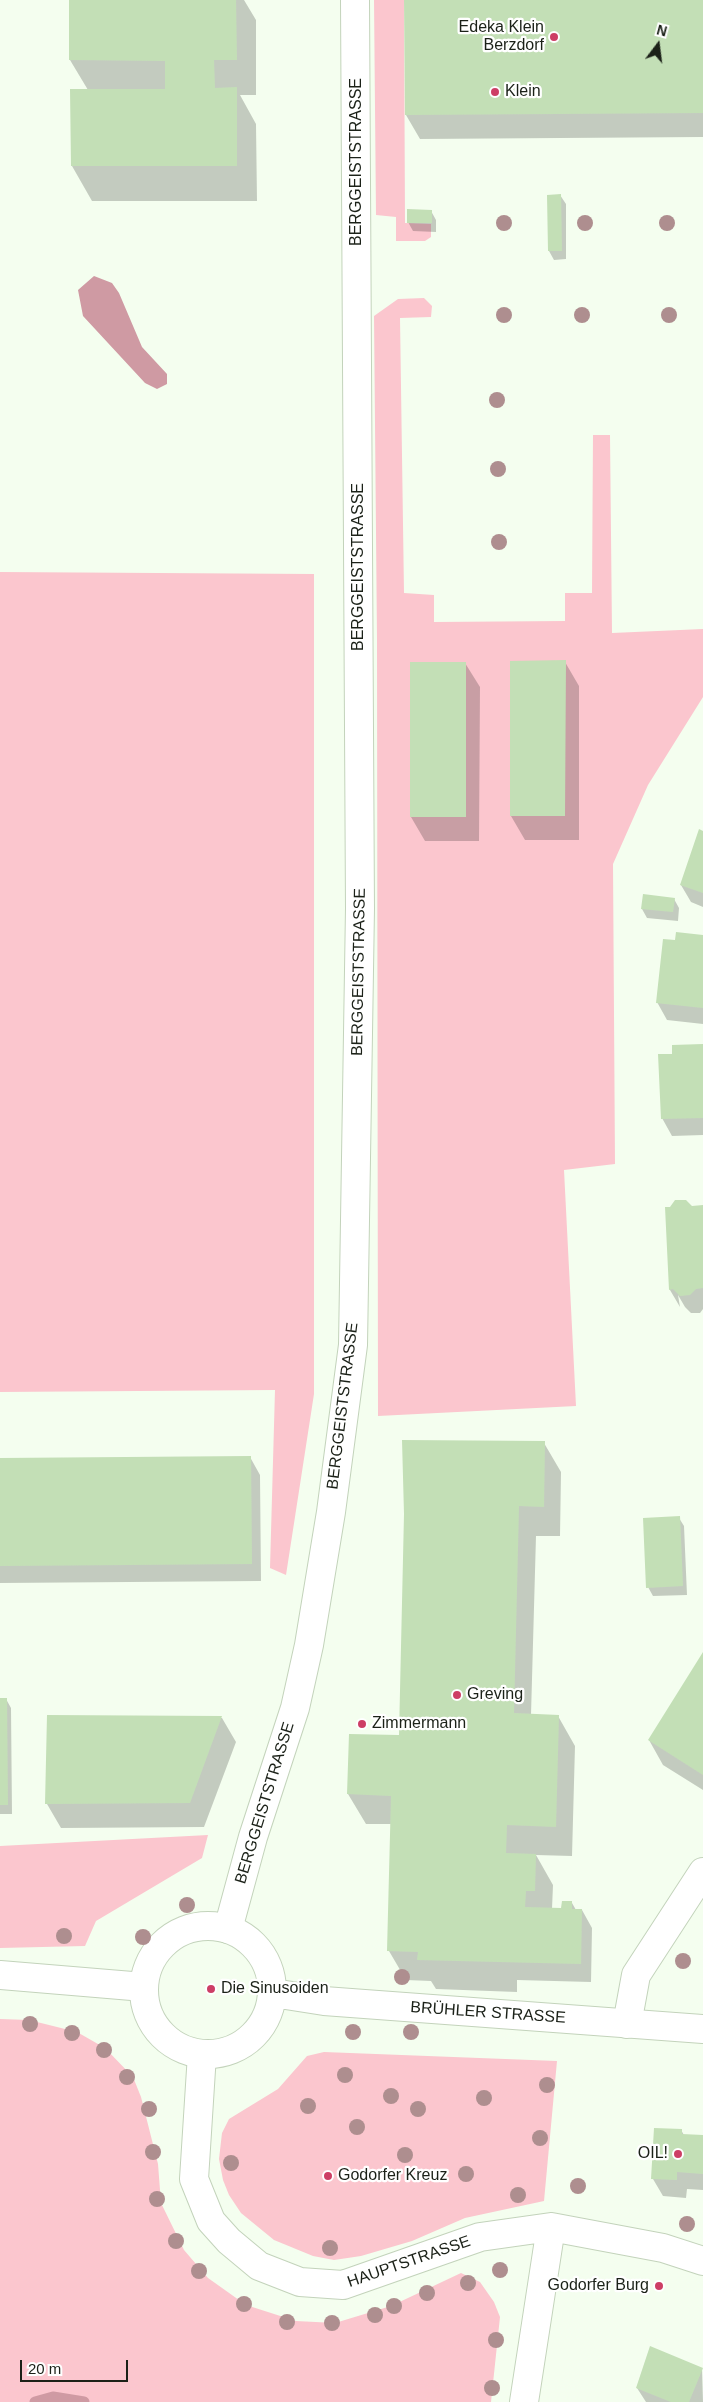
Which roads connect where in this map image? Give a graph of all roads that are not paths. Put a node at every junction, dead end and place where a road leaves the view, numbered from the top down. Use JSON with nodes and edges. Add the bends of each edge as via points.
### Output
{"nodes":[{"id":1,"x":355,"y":0,"type":"edge"},
{"id":2,"x":703,"y":1872,"type":"edge"},
{"id":3,"x":228,"y":1929,"type":"junction"},
{"id":4,"x":0,"y":1975,"type":"edge"},
{"id":5,"x":144,"y":1987,"type":"junction"},
{"id":6,"x":273,"y":1993,"type":"junction"},
{"id":7,"x":627,"y":2024,"type":"junction"},
{"id":8,"x":703,"y":2029,"type":"edge"},
{"id":9,"x":202,"y":2054,"type":"junction"},
{"id":10,"x":551,"y":2227,"type":"junction"},
{"id":11,"x":703,"y":2261,"type":"edge"},
{"id":12,"x":524,"y":2402,"type":"edge"}],
"edges":[{"from":1,"to":3,"type":"street","name":"BERGGEISTSTRASSE","via":[[360,908],[353,1345],[309,1645],[295,1708]]},
{"from":2,"to":7,"type":"street","via":[[636,1975]]},
{"from":3,"to":5,"type":"street","via":[[208,1926],[188,1929],[170,1938],[156,1952],[146,1970]]},
{"from":3,"to":6,"type":"street","via":[[247,1940],[263,1956]]},
{"from":4,"to":5,"type":"street"},
{"from":5,"to":9,"type":"street","via":[[146,2009],[154,2026],[167,2040],[184,2050]]},
{"from":6,"to":7,"type":"street","name":"BRÜHLER STRASSE","via":[[334,2002]]},
{"from":6,"to":9,"type":"street","via":[[266,2018],[256,2034],[240,2046],[222,2053]]},
{"from":7,"to":8,"type":"street","name":"BRÜHLER STRASSE"},
{"from":9,"to":10,"type":"street","name":"HAUPTSTRASSE","via":[[194,2179],[211,2221],[259,2266],[300,2282],[343,2285],[480,2238]]},
{"from":10,"to":11,"type":"street","name":"HAUPTSTRASSE","via":[[663,2248]]},
{"from":10,"to":12,"type":"street"}]}
